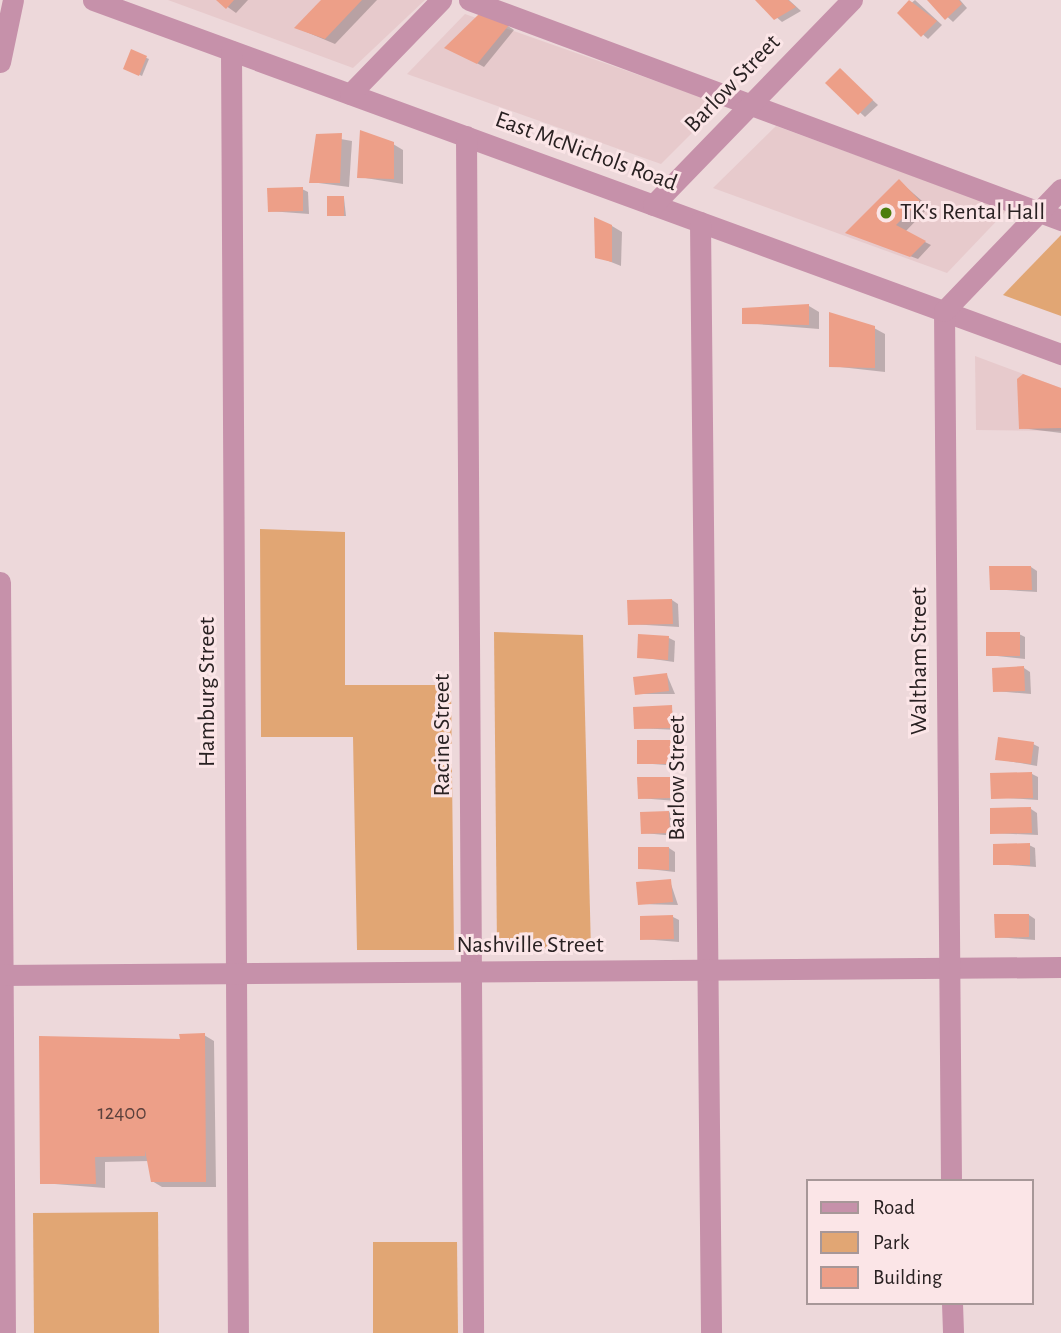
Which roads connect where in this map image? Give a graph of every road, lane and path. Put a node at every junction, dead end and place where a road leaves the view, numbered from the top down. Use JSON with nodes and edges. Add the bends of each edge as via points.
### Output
{"nodes":[{"id":1,"x":13,"y":0,"type":"edge"},
{"id":2,"x":93,"y":0,"type":"edge"},
{"id":3,"x":441,"y":0,"type":"edge"},
{"id":4,"x":469,"y":0,"type":"edge"},
{"id":5,"x":852,"y":0,"type":"edge"},
{"id":6,"x":231,"y":51,"type":"junction"},
{"id":7,"x":0,"y":62,"type":"edge"},
{"id":8,"x":350,"y":94,"type":"junction"},
{"id":9,"x":750,"y":105,"type":"junction"},
{"id":10,"x":466,"y":136,"type":"junction"},
{"id":11,"x":1061,"y":189,"type":"edge"},
{"id":12,"x":653,"y":205,"type":"junction"},
{"id":13,"x":1039,"y":212,"type":"junction"},
{"id":14,"x":1061,"y":220,"type":"edge"},
{"id":15,"x":700,"y":222,"type":"junction"},
{"id":16,"x":944,"y":311,"type":"junction"},
{"id":17,"x":1061,"y":354,"type":"edge"},
{"id":18,"x":0,"y":582,"type":"edge"},
{"id":19,"x":1061,"y":967,"type":"edge"},
{"id":20,"x":948,"y":970,"type":"junction"},
{"id":21,"x":706,"y":971,"type":"junction"},
{"id":22,"x":471,"y":972,"type":"junction"},
{"id":23,"x":236,"y":974,"type":"junction"},
{"id":24,"x":1,"y":975,"type":"edge"},
{"id":25,"x":951,"y":1179,"type":"edge"},
{"id":26,"x":952,"y":1305,"type":"edge"},
{"id":27,"x":5,"y":1333,"type":"edge"},
{"id":28,"x":239,"y":1333,"type":"edge"},
{"id":29,"x":473,"y":1333,"type":"edge"},
{"id":30,"x":711,"y":1333,"type":"edge"},
{"id":31,"x":953,"y":1333,"type":"edge"}],
"edges":[{"from":1,"to":7,"type":"street"},
{"from":2,"to":6,"type":"street","name":"East McNichols Road"},
{"from":3,"to":8,"type":"street"},
{"from":4,"to":9,"type":"street"},
{"from":5,"to":9,"type":"street","name":"Barlow Street"},
{"from":6,"to":8,"type":"street","name":"East McNichols Road"},
{"from":6,"to":23,"type":"street","name":"Hamburg Street"},
{"from":8,"to":10,"type":"street","name":"East McNichols Road"},
{"from":9,"to":12,"type":"street","name":"Barlow Street"},
{"from":9,"to":13,"type":"street"},
{"from":10,"to":12,"type":"street","name":"East McNichols Road"},
{"from":10,"to":22,"type":"street","name":"Racine Street"},
{"from":11,"to":13,"type":"street"},
{"from":12,"to":15,"type":"street","name":"East McNichols Road"},
{"from":13,"to":14,"type":"street"},
{"from":13,"to":16,"type":"street"},
{"from":15,"to":16,"type":"street","name":"East McNichols Road"},
{"from":15,"to":21,"type":"street","name":"Barlow Street"},
{"from":16,"to":17,"type":"street","name":"East McNichols Road"},
{"from":16,"to":20,"type":"street","name":"Waltham Street"},
{"from":18,"to":24,"type":"street"},
{"from":19,"to":20,"type":"street","name":"Nashville Street"},
{"from":20,"to":21,"type":"street","name":"Nashville Street"},
{"from":20,"to":25,"type":"street","name":"Waltham Street"},
{"from":21,"to":22,"type":"street","name":"Nashville Street"},
{"from":21,"to":30,"type":"street","name":"Barlow Street"},
{"from":22,"to":23,"type":"street","name":"Nashville Street"},
{"from":22,"to":29,"type":"street","name":"Racine Street"},
{"from":23,"to":24,"type":"street","name":"Nashville Street"},
{"from":23,"to":28,"type":"street","name":"Hamburg Street"},
{"from":24,"to":27,"type":"street"},
{"from":26,"to":31,"type":"street"}]}
